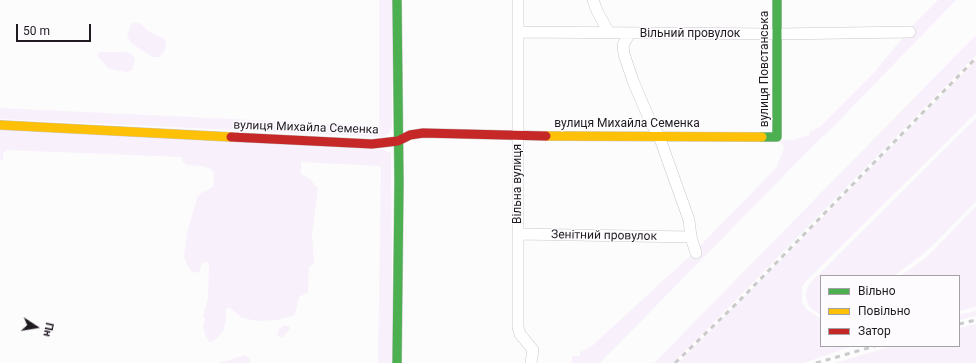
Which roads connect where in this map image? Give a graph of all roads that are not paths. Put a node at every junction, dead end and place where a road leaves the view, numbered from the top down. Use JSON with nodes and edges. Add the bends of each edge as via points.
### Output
{"nodes":[{"id":1,"x":397,"y":0,"type":"edge"},
{"id":2,"x":518,"y":0,"type":"edge"},
{"id":3,"x":593,"y":0,"type":"edge"},
{"id":4,"x":777,"y":0,"type":"edge"},
{"id":5,"x":518,"y":32,"type":"junction"},
{"id":6,"x":910,"y":32,"type":"dead end"},
{"id":7,"x":609,"y":33,"type":"junction"},
{"id":8,"x":630,"y":33,"type":"junction"},
{"id":9,"x":777,"y":34,"type":"junction"},
{"id":10,"x":0,"y":125,"type":"edge"},
{"id":11,"x":518,"y":136,"type":"junction"},
{"id":12,"x":659,"y":136,"type":"junction"},
{"id":13,"x":777,"y":137,"type":"joint"},
{"id":14,"x":398,"y":141,"type":"junction"},
{"id":15,"x":518,"y":234,"type":"junction"},
{"id":16,"x":691,"y":237,"type":"junction"},
{"id":17,"x":696,"y":254,"type":"dead end"},
{"id":18,"x":396,"y":363,"type":"edge"},
{"id":19,"x":531,"y":363,"type":"edge"}],
"edges":[{"from":1,"to":14,"type":"street"},
{"from":2,"to":5,"type":"street","name":"Вільна вулиця"},
{"from":3,"to":7,"type":"street","via":[[596,11]]},
{"from":4,"to":9,"type":"street","name":"вулиця Повстанська"},
{"from":5,"to":7,"type":"street","name":"Вільний провулок"},
{"from":5,"to":11,"type":"street","name":"Вільна вулиця"},
{"from":6,"to":9,"type":"street","name":"Вільний провулок"},
{"from":7,"to":8,"type":"street","name":"Вільний провулок"},
{"from":8,"to":9,"type":"street","name":"Вільний провулок"},
{"from":8,"to":12,"type":"street","via":[[623,45],[624,54],[642,102]]},
{"from":9,"to":13,"type":"street","name":"вулиця Повстанська"},
{"from":10,"to":14,"type":"street","name":"вулиця Михайла Семенка","via":[[372,144]]},
{"from":11,"to":12,"type":"street","name":"вулиця Михайла Семенка"},
{"from":11,"to":14,"type":"street","name":"вулиця Михайла Семенка","via":[[423,133],[410,135]]},
{"from":11,"to":15,"type":"street","name":"Вільна вулиця"},
{"from":12,"to":13,"type":"street","name":"вулиця Михайла Семенка"},
{"from":12,"to":16,"type":"street","via":[[689,220]]},
{"from":14,"to":18,"type":"street"},
{"from":15,"to":16,"type":"street","name":"Зенітний провулок"},
{"from":15,"to":19,"type":"street","name":"Вільна вулиця","via":[[518,327],[520,334],[533,350]]},
{"from":16,"to":17,"type":"street"}]}
